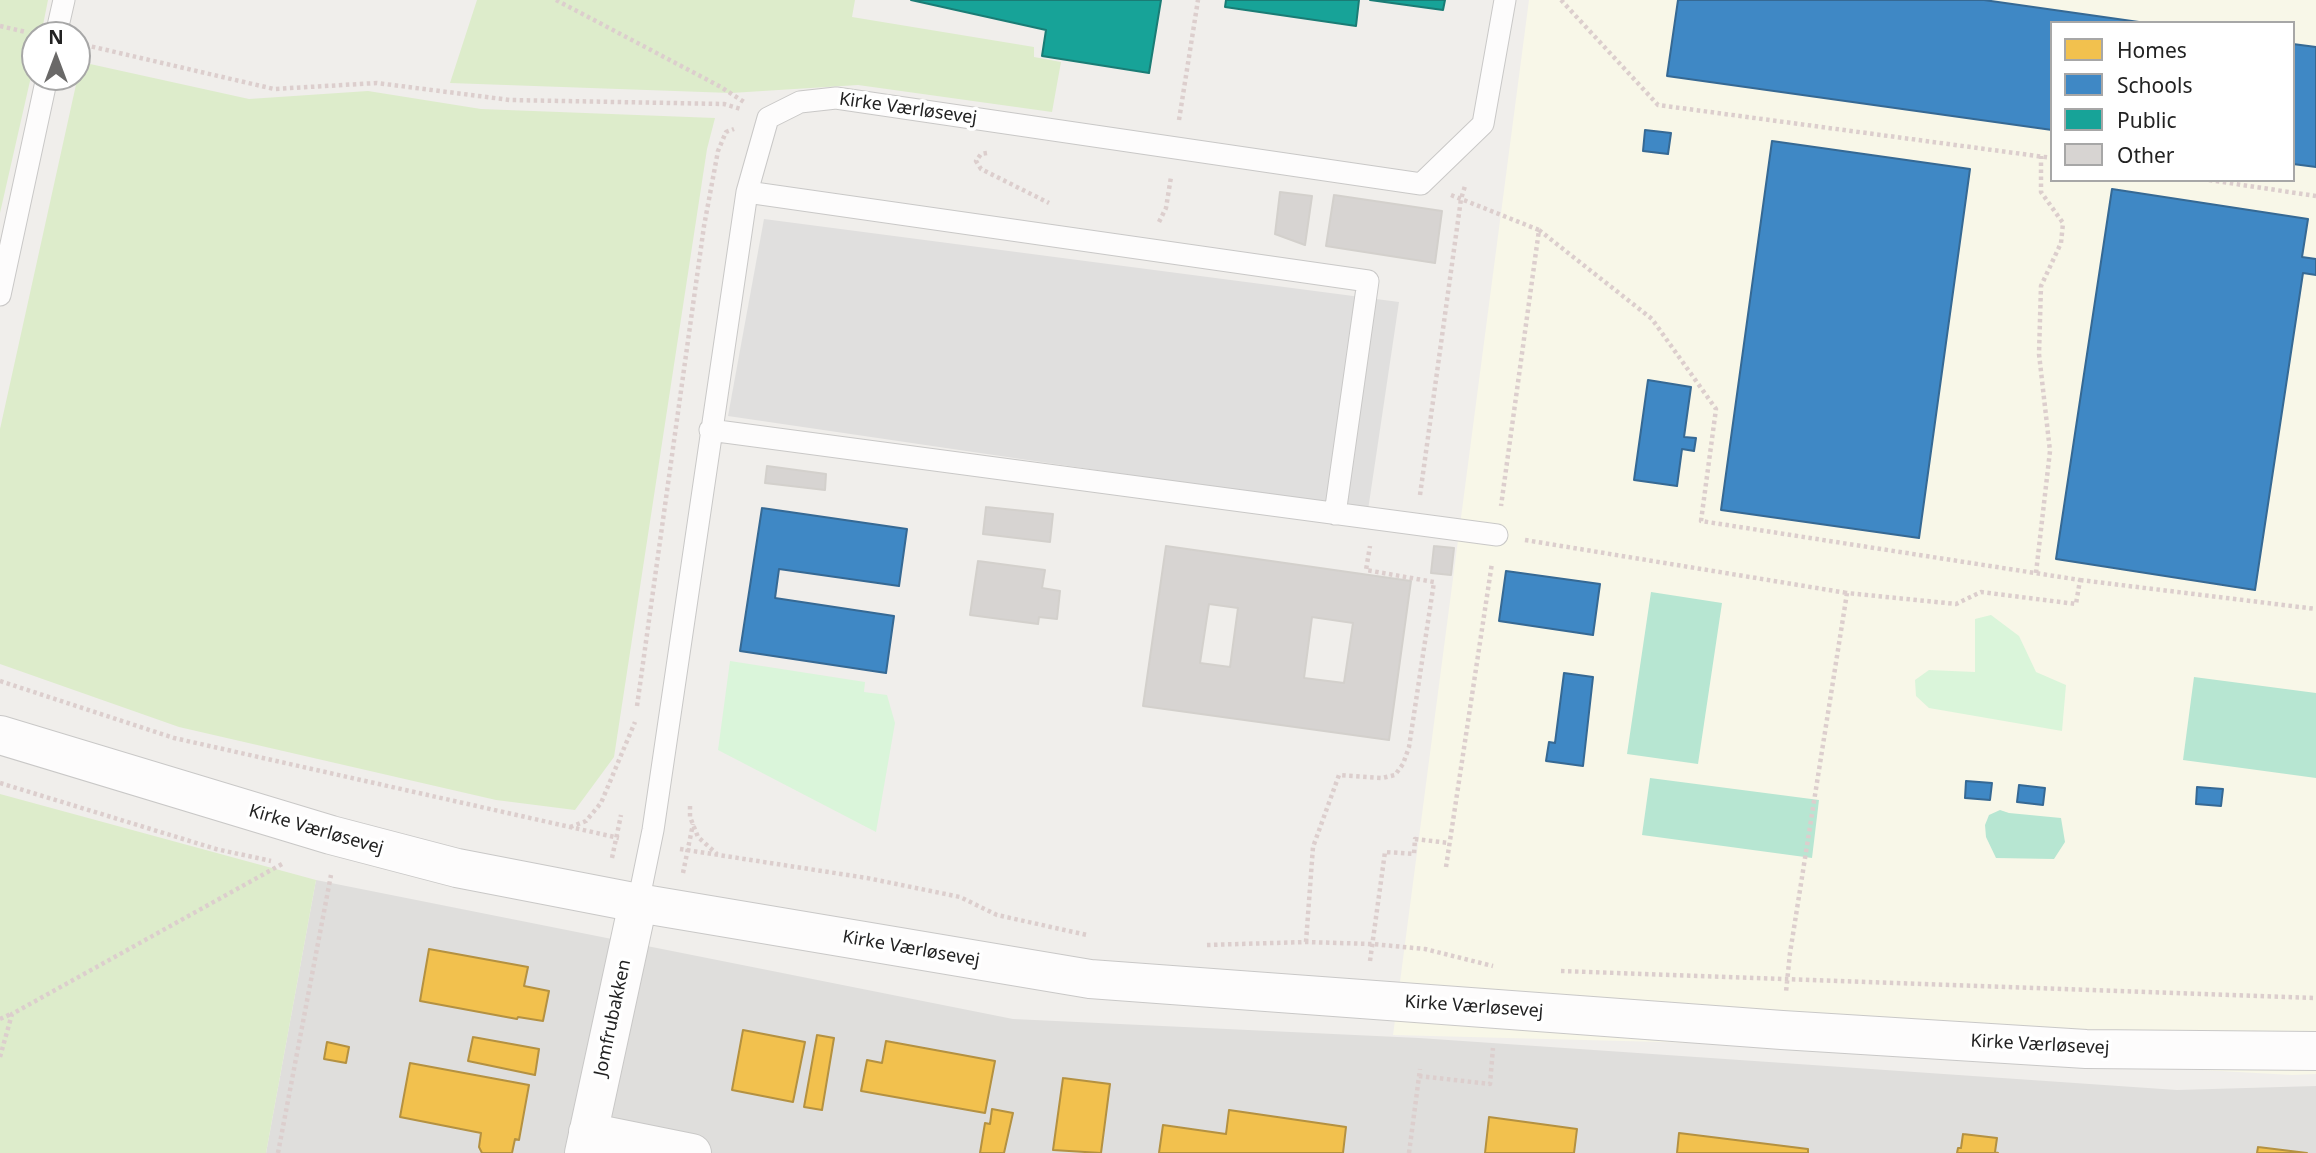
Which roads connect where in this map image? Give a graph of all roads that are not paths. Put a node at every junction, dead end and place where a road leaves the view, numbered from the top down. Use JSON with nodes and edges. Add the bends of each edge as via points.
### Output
{"nodes":[{"id":1,"x":64,"y":0,"type":"edge"},
{"id":2,"x":1505,"y":0,"type":"edge"},
{"id":3,"x":59,"y":21,"type":"edge"},
{"id":4,"x":44,"y":91,"type":"edge"},
{"id":5,"x":747,"y":192,"type":"junction"},
{"id":6,"x":0,"y":295,"type":"edge"},
{"id":7,"x":710,"y":430,"type":"junction"},
{"id":8,"x":1335,"y":514,"type":"junction"},
{"id":9,"x":1497,"y":535,"type":"road end"},
{"id":10,"x":0,"y":735,"type":"edge"},
{"id":11,"x":638,"y":903,"type":"junction"},
{"id":12,"x":2316,"y":1051,"type":"edge"},
{"id":13,"x":586,"y":1142,"type":"edge"},
{"id":14,"x":692,"y":1153,"type":"edge"}],
"edges":[{"from":1,"to":3,"type":"lane"},
{"from":2,"to":5,"type":"lane","name":"Kirke Værløsevej","via":[[1483,124],[1421,184],[836,98],[800,102],[768,118]]},
{"from":4,"to":6,"type":"lane"},
{"from":5,"to":7,"type":"lane"},
{"from":5,"to":8,"type":"lane","via":[[1368,281]]},
{"from":7,"to":8,"type":"lane"},
{"from":7,"to":11,"type":"lane","via":[[653,830]]},
{"from":8,"to":9,"type":"lane"},
{"from":10,"to":11,"type":"street","name":"Kirke Værløsevej","via":[[344,839],[457,868]]},
{"from":11,"to":12,"type":"street","name":"Kirke Værløsevej","via":[[1090,979],[2086,1049]]},
{"from":11,"to":13,"type":"street","name":"Jomfrubakken"},
{"from":13,"to":14,"type":"street","name":"Jomfrubakken"}]}
